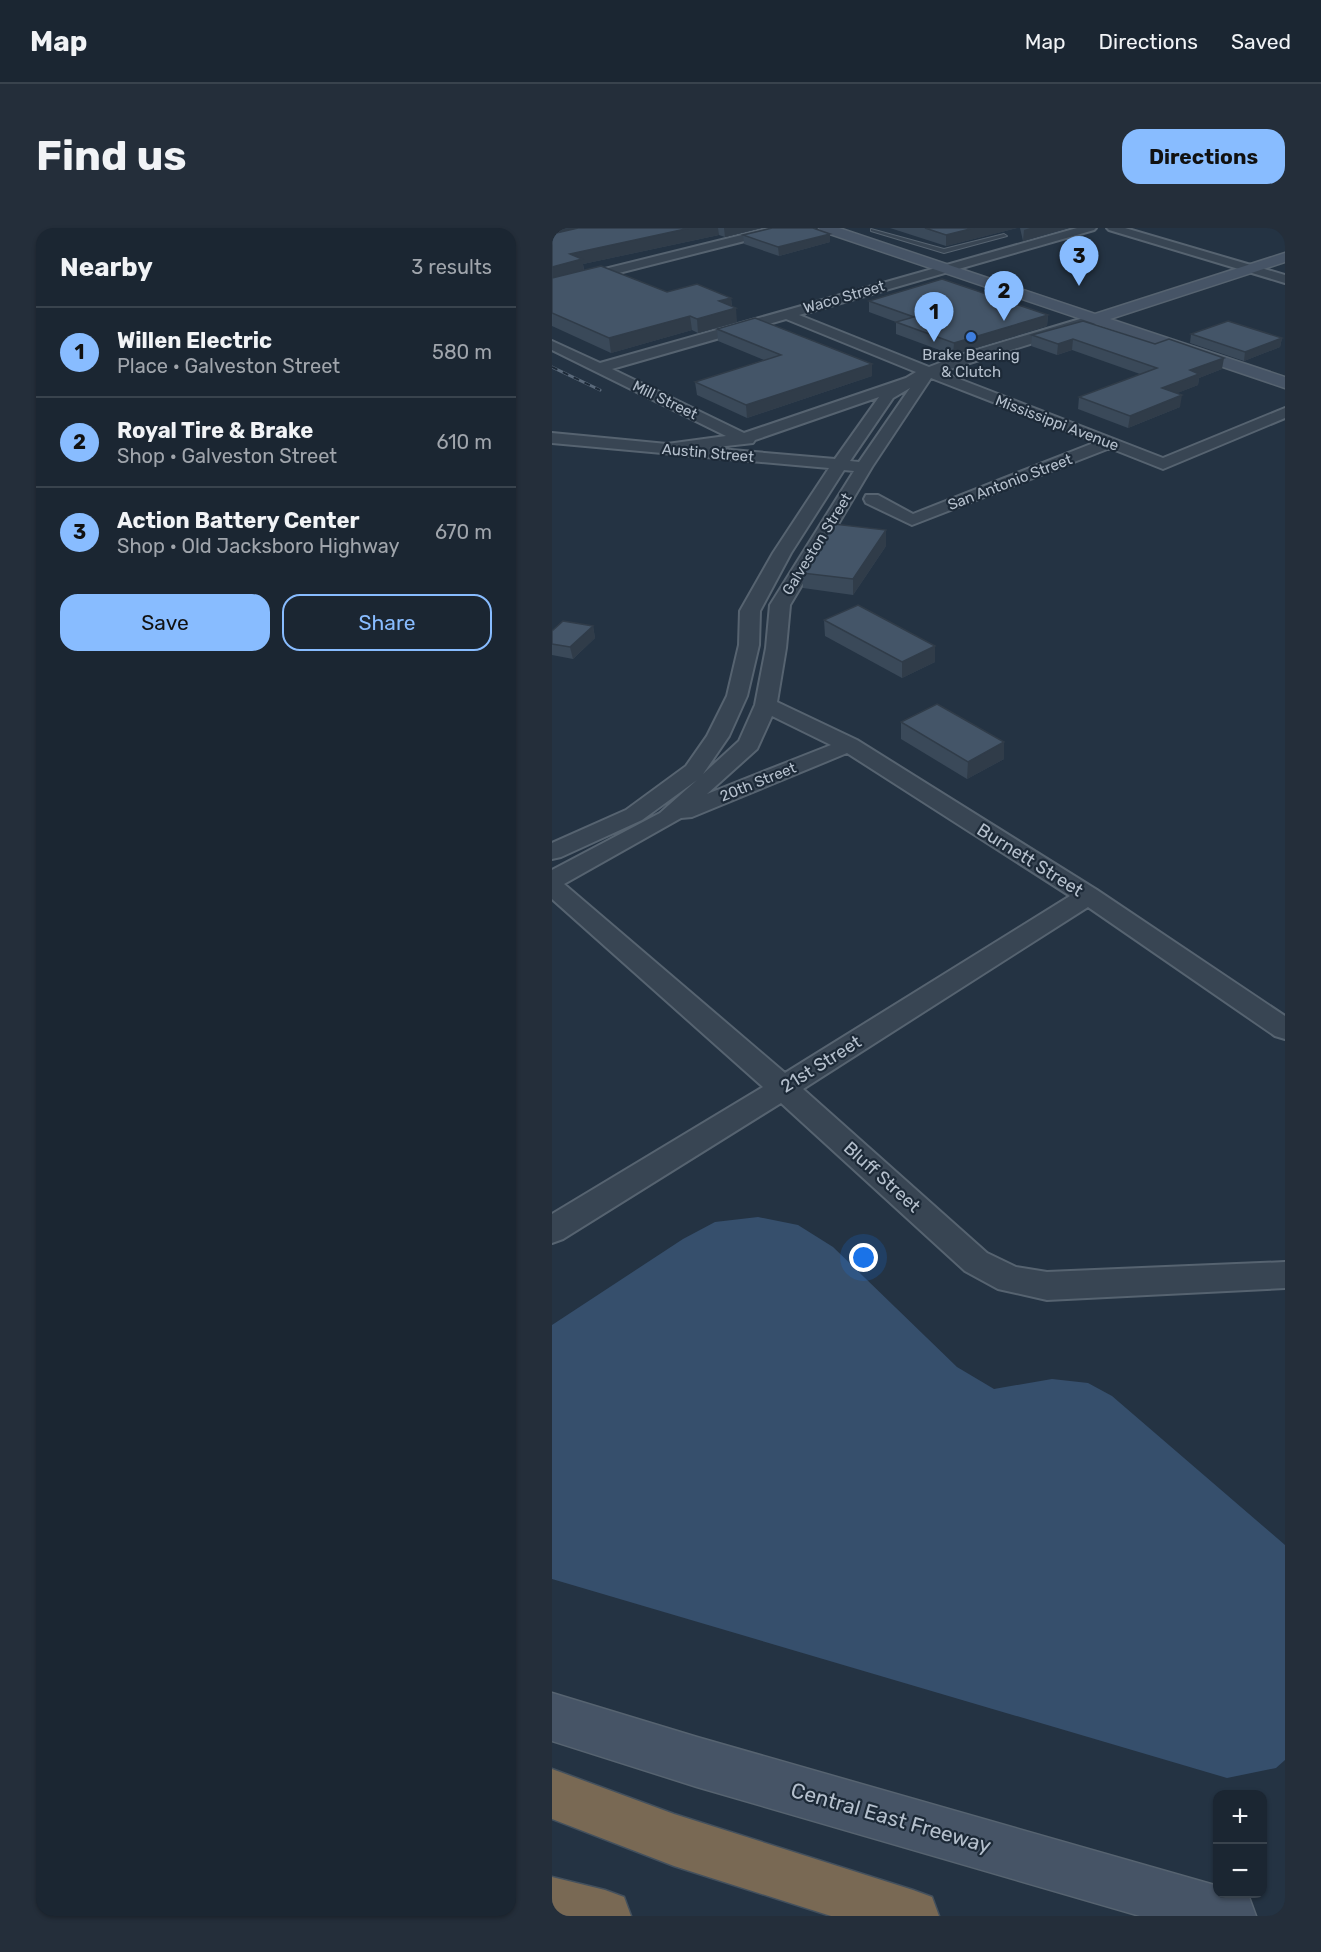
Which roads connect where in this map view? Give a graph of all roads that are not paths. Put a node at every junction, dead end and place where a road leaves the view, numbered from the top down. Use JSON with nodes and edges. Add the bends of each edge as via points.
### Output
{"nodes":[{"id":1,"x":784,"y":228,"type":"edge"},
{"id":2,"x":826,"y":228,"type":"edge"},
{"id":3,"x":881,"y":228,"type":"edge"},
{"id":4,"x":1090,"y":228,"type":"edge"},
{"id":5,"x":1113,"y":228,"type":"edge"},
{"id":6,"x":873,"y":230,"type":"junction"},
{"id":7,"x":850,"y":236,"type":"junction"},
{"id":8,"x":1004,"y":236,"type":"dead end"},
{"id":9,"x":1285,"y":257,"type":"edge"},
{"id":10,"x":945,"y":269,"type":"junction"},
{"id":11,"x":1250,"y":269,"type":"junction"},
{"id":12,"x":1285,"y":279,"type":"edge"},
{"id":13,"x":552,"y":286,"type":"edge"},
{"id":14,"x":785,"y":314,"type":"junction"},
{"id":15,"x":1095,"y":319,"type":"junction"},
{"id":16,"x":552,"y":345,"type":"edge"},
{"id":17,"x":599,"y":368,"type":"junction"},
{"id":18,"x":920,"y":376,"type":"junction"},
{"id":19,"x":1285,"y":383,"type":"edge"},
{"id":20,"x":1285,"y":413,"type":"edge"},
{"id":21,"x":552,"y":438,"type":"edge"},
{"id":22,"x":744,"y":438,"type":"junction"},
{"id":23,"x":1109,"y":443,"type":"junction"},
{"id":24,"x":665,"y":449,"type":"junction"},
{"id":25,"x":776,"y":459,"type":"junction"},
{"id":26,"x":837,"y":465,"type":"junction"},
{"id":27,"x":864,"y":467,"type":"junction"},
{"id":28,"x":872,"y":499,"type":"dead end"},
{"id":29,"x":766,"y":705,"type":"junction"},
{"id":30,"x":849,"y":745,"type":"junction"},
{"id":31,"x":668,"y":818,"type":"junction"},
{"id":32,"x":552,"y":852,"type":"edge"},
{"id":33,"x":552,"y":880,"type":"edge"},
{"id":34,"x":552,"y":886,"type":"edge"},
{"id":35,"x":1088,"y":896,"type":"junction"},
{"id":36,"x":1285,"y":1029,"type":"edge"},
{"id":37,"x":783,"y":1088,"type":"junction"},
{"id":38,"x":552,"y":1230,"type":"edge"},
{"id":39,"x":1285,"y":1275,"type":"edge"},
{"id":40,"x":552,"y":1717,"type":"edge"},
{"id":41,"x":552,"y":1794,"type":"edge"},
{"id":42,"x":552,"y":1904,"type":"edge"},
{"id":43,"x":585,"y":1916,"type":"edge"},
{"id":44,"x":605,"y":1916,"type":"edge"},
{"id":45,"x":913,"y":1916,"type":"edge"},
{"id":46,"x":1230,"y":1916,"type":"edge"}],
"edges":[{"from":1,"to":13,"type":"street"},
{"from":2,"to":7,"type":"main road"},
{"from":3,"to":6,"type":"lane"},
{"from":4,"to":10,"type":"street","name":"Waco Street"},
{"from":5,"to":11,"type":"street"},
{"from":6,"to":7,"type":"lane"},
{"from":6,"to":8,"type":"lane","via":[[944,251]]},
{"from":7,"to":10,"type":"main road"},
{"from":9,"to":11,"type":"main road","name":"Galveston Street"},
{"from":10,"to":14,"type":"street","name":"Waco Street"},
{"from":10,"to":15,"type":"main road"},
{"from":11,"to":12,"type":"street"},
{"from":11,"to":15,"type":"main road","name":"Galveston Street"},
{"from":14,"to":17,"type":"street","name":"Waco Street"},
{"from":14,"to":18,"type":"street","name":"Mississippi Avenue"},
{"from":15,"to":18,"type":"street","name":"Galveston Street"},
{"from":15,"to":19,"type":"main road"},
{"from":16,"to":17,"type":"street","name":"Mill Street"},
{"from":17,"to":22,"type":"street","name":"Mill Street"},
{"from":18,"to":22,"type":"street","name":"Galveston Street"},
{"from":18,"to":23,"type":"street","name":"Mississippi Avenue"},
{"from":18,"to":26,"type":"street","name":"Galveston Street","via":[[888,395]]},
{"from":18,"to":27,"type":"street","name":"Galveston Street"},
{"from":20,"to":23,"type":"street","name":"Mississippi Avenue","via":[[1163,464]]},
{"from":21,"to":24,"type":"street","name":"Austin Street"},
{"from":22,"to":24,"type":"street","name":"Galveston Street"},
{"from":22,"to":25,"type":"street","name":"Mill Street"},
{"from":23,"to":28,"type":"street","name":"San Antonio Street","via":[[912,520]]},
{"from":24,"to":25,"type":"street","name":"Austin Street"},
{"from":25,"to":26,"type":"street","name":"Austin Street"},
{"from":26,"to":27,"type":"street","name":"Austin Street"},
{"from":26,"to":32,"type":"street","name":"Galveston Street","via":[[750,611],[749,645],[736,696],[718,736],[693,771],[634,815]]},
{"from":27,"to":29,"type":"street","name":"Galveston Street","via":[[780,604]]},
{"from":29,"to":30,"type":"street","name":"Burnett Street"},
{"from":29,"to":31,"type":"street","name":"Galveston Street","via":[[749,744]]},
{"from":30,"to":31,"type":"street","name":"20th Street"},
{"from":30,"to":35,"type":"street","name":"Burnett Street"},
{"from":31,"to":33,"type":"street","name":"Galveston Street"},
{"from":34,"to":37,"type":"street","name":"Bluff Street"},
{"from":35,"to":36,"type":"street","name":"Burnett Street"},
{"from":35,"to":37,"type":"street","name":"21st Street"},
{"from":37,"to":38,"type":"street","name":"21st Street"},
{"from":37,"to":39,"type":"street","name":"Bluff Street","via":[[976,1262],[1010,1279],[1047,1286]]},
{"from":40,"to":46,"type":"main road","name":"Central East Freeway"},
{"from":41,"to":45,"type":"highway","via":[[674,1840]]},
{"from":42,"to":43,"type":"highway"},
{"from":42,"to":44,"type":"highway"}]}
